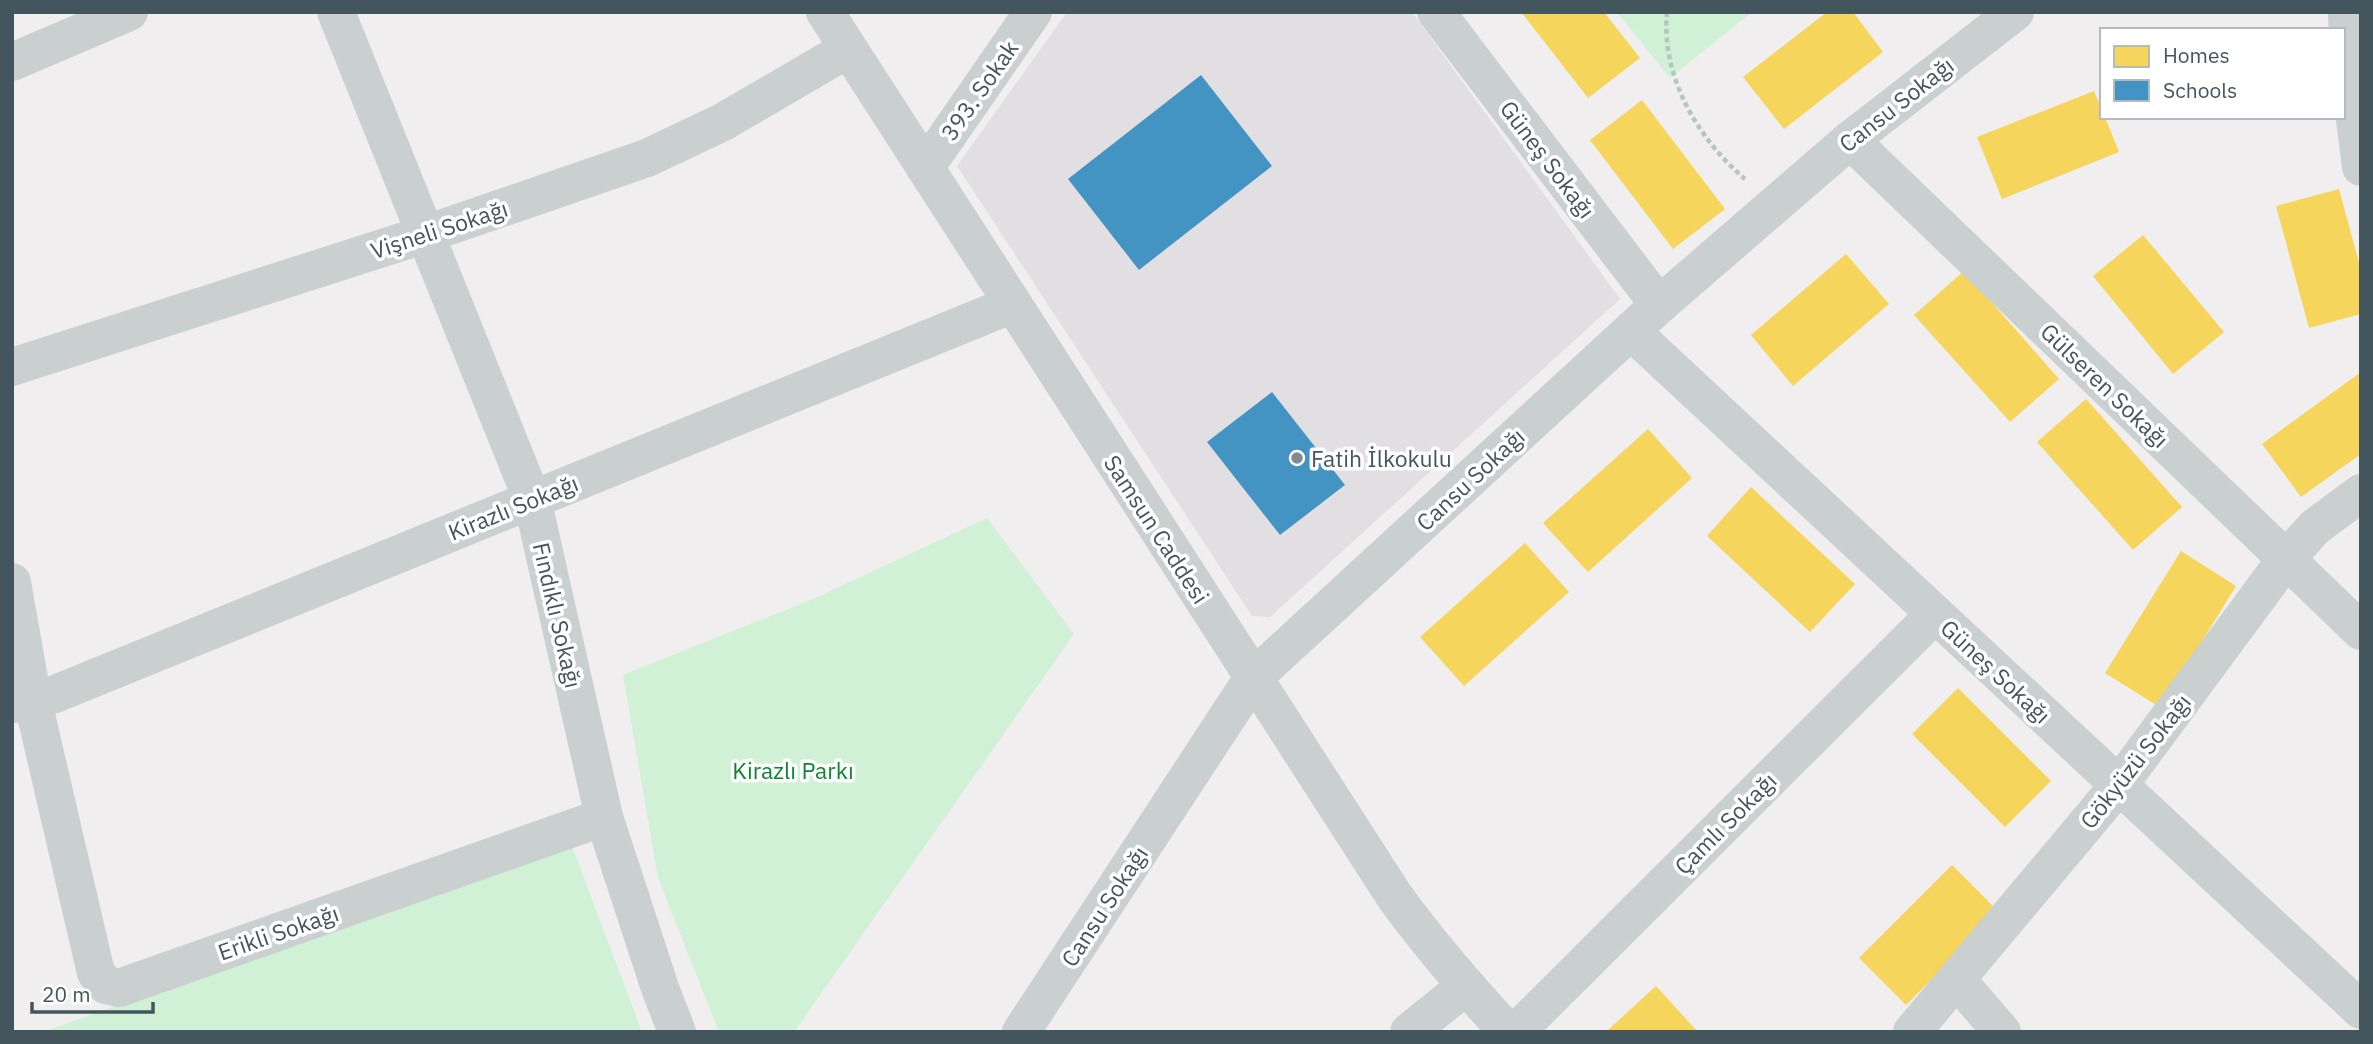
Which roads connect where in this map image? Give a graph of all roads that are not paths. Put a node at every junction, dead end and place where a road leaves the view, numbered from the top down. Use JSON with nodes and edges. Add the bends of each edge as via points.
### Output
{"nodes":[{"id":1,"x":129,"y":12,"type":"edge"},
{"id":2,"x":336,"y":12,"type":"edge"},
{"id":3,"x":825,"y":12,"type":"edge"},
{"id":4,"x":1033,"y":12,"type":"edge"},
{"id":5,"x":1436,"y":12,"type":"edge"},
{"id":6,"x":2015,"y":12,"type":"edge"},
{"id":7,"x":2347,"y":12,"type":"edge"},
{"id":8,"x":848,"y":49,"type":"junction"},
{"id":9,"x":12,"y":62,"type":"edge"},
{"id":10,"x":1850,"y":140,"type":"junction"},
{"id":11,"x":2361,"y":167,"type":"edge"},
{"id":12,"x":925,"y":168,"type":"junction"},
{"id":13,"x":426,"y":234,"type":"junction"},
{"id":14,"x":1013,"y":304,"type":"junction"},
{"id":15,"x":1659,"y":305,"type":"junction"},
{"id":16,"x":1631,"y":331,"type":"junction"},
{"id":17,"x":12,"y":367,"type":"edge"},
{"id":18,"x":2361,"y":493,"type":"edge"},
{"id":19,"x":532,"y":499,"type":"junction"},
{"id":20,"x":2286,"y":559,"type":"junction"},
{"id":21,"x":12,"y":582,"type":"edge"},
{"id":22,"x":1934,"y":614,"type":"junction"},
{"id":23,"x":2361,"y":631,"type":"edge"},
{"id":24,"x":1254,"y":678,"type":"junction"},
{"id":25,"x":22,"y":703,"type":"edge"},
{"id":26,"x":2119,"y":786,"type":"junction"},
{"id":27,"x":604,"y":817,"type":"junction"},
{"id":28,"x":1957,"y":980,"type":"junction"},
{"id":29,"x":1466,"y":986,"type":"junction"},
{"id":30,"x":2361,"y":1010,"type":"edge"},
{"id":31,"x":677,"y":1032,"type":"edge"},
{"id":32,"x":1021,"y":1032,"type":"edge"},
{"id":33,"x":1409,"y":1032,"type":"edge"},
{"id":34,"x":1508,"y":1032,"type":"edge"},
{"id":35,"x":1516,"y":1032,"type":"edge"},
{"id":36,"x":1912,"y":1032,"type":"edge"},
{"id":37,"x":2002,"y":1032,"type":"edge"}],
"edges":[{"from":1,"to":9,"type":"street"},
{"from":2,"to":13,"type":"street","name":"Fındıklı Sokağı"},
{"from":3,"to":8,"type":"street","name":"Samsun Caddesi"},
{"from":4,"to":12,"type":"street","name":"393. Sokak"},
{"from":5,"to":15,"type":"street","name":"Güneş Sokağı"},
{"from":6,"to":10,"type":"street","name":"Cansu Sokağı"},
{"from":7,"to":11,"type":"street","via":[[2348,72]]},
{"from":8,"to":12,"type":"street","name":"Samsun Caddesi"},
{"from":8,"to":13,"type":"street","name":"Vişneli Sokağı","via":[[723,122],[647,158]]},
{"from":10,"to":15,"type":"street","name":"Cansu Sokağı"},
{"from":10,"to":20,"type":"street","name":"Gülseren Sokağı"},
{"from":12,"to":14,"type":"street","name":"Samsun Caddesi"},
{"from":13,"to":17,"type":"street","name":"Vişneli Sokağı"},
{"from":13,"to":19,"type":"street","name":"Fındıklı Sokağı"},
{"from":14,"to":19,"type":"street","name":"Kirazlı Sokağı"},
{"from":14,"to":24,"type":"street","name":"Samsun Caddesi"},
{"from":15,"to":16,"type":"street","name":"Cansu Sokağı"},
{"from":16,"to":22,"type":"street","name":"Güneş Sokağı"},
{"from":16,"to":24,"type":"street","name":"Cansu Sokağı"},
{"from":18,"to":20,"type":"street","name":"Gökyüzü Sokağı","via":[[2315,527]]},
{"from":19,"to":25,"type":"street","name":"Kirazlı Sokağı"},
{"from":19,"to":27,"type":"street","name":"Fındıklı Sokağı"},
{"from":20,"to":23,"type":"street","name":"Gülseren Sokağı"},
{"from":20,"to":26,"type":"street","name":"Gökyüzü Sokağı"},
{"from":21,"to":25,"type":"street","name":"Erikli Sokağı"},
{"from":22,"to":26,"type":"street","name":"Güneş Sokağı"},
{"from":22,"to":35,"type":"street","name":"Çamlı Sokağı"},
{"from":24,"to":29,"type":"street","name":"Samsun Caddesi","via":[[1395,897]]},
{"from":24,"to":32,"type":"street","name":"Cansu Sokağı"},
{"from":25,"to":27,"type":"street","name":"Erikli Sokağı","via":[[96,973],[106,985],[119,988]]},
{"from":26,"to":28,"type":"street","name":"Gökyüzü Sokağı"},
{"from":26,"to":30,"type":"street","name":"Güneş Sokağı"},
{"from":27,"to":31,"type":"street","name":"Fındıklı Sokağı"},
{"from":28,"to":36,"type":"street","name":"Gökyüzü Sokağı"},
{"from":28,"to":37,"type":"street"},
{"from":29,"to":33,"type":"street"},
{"from":29,"to":34,"type":"street","name":"Samsun Caddesi"}]}
